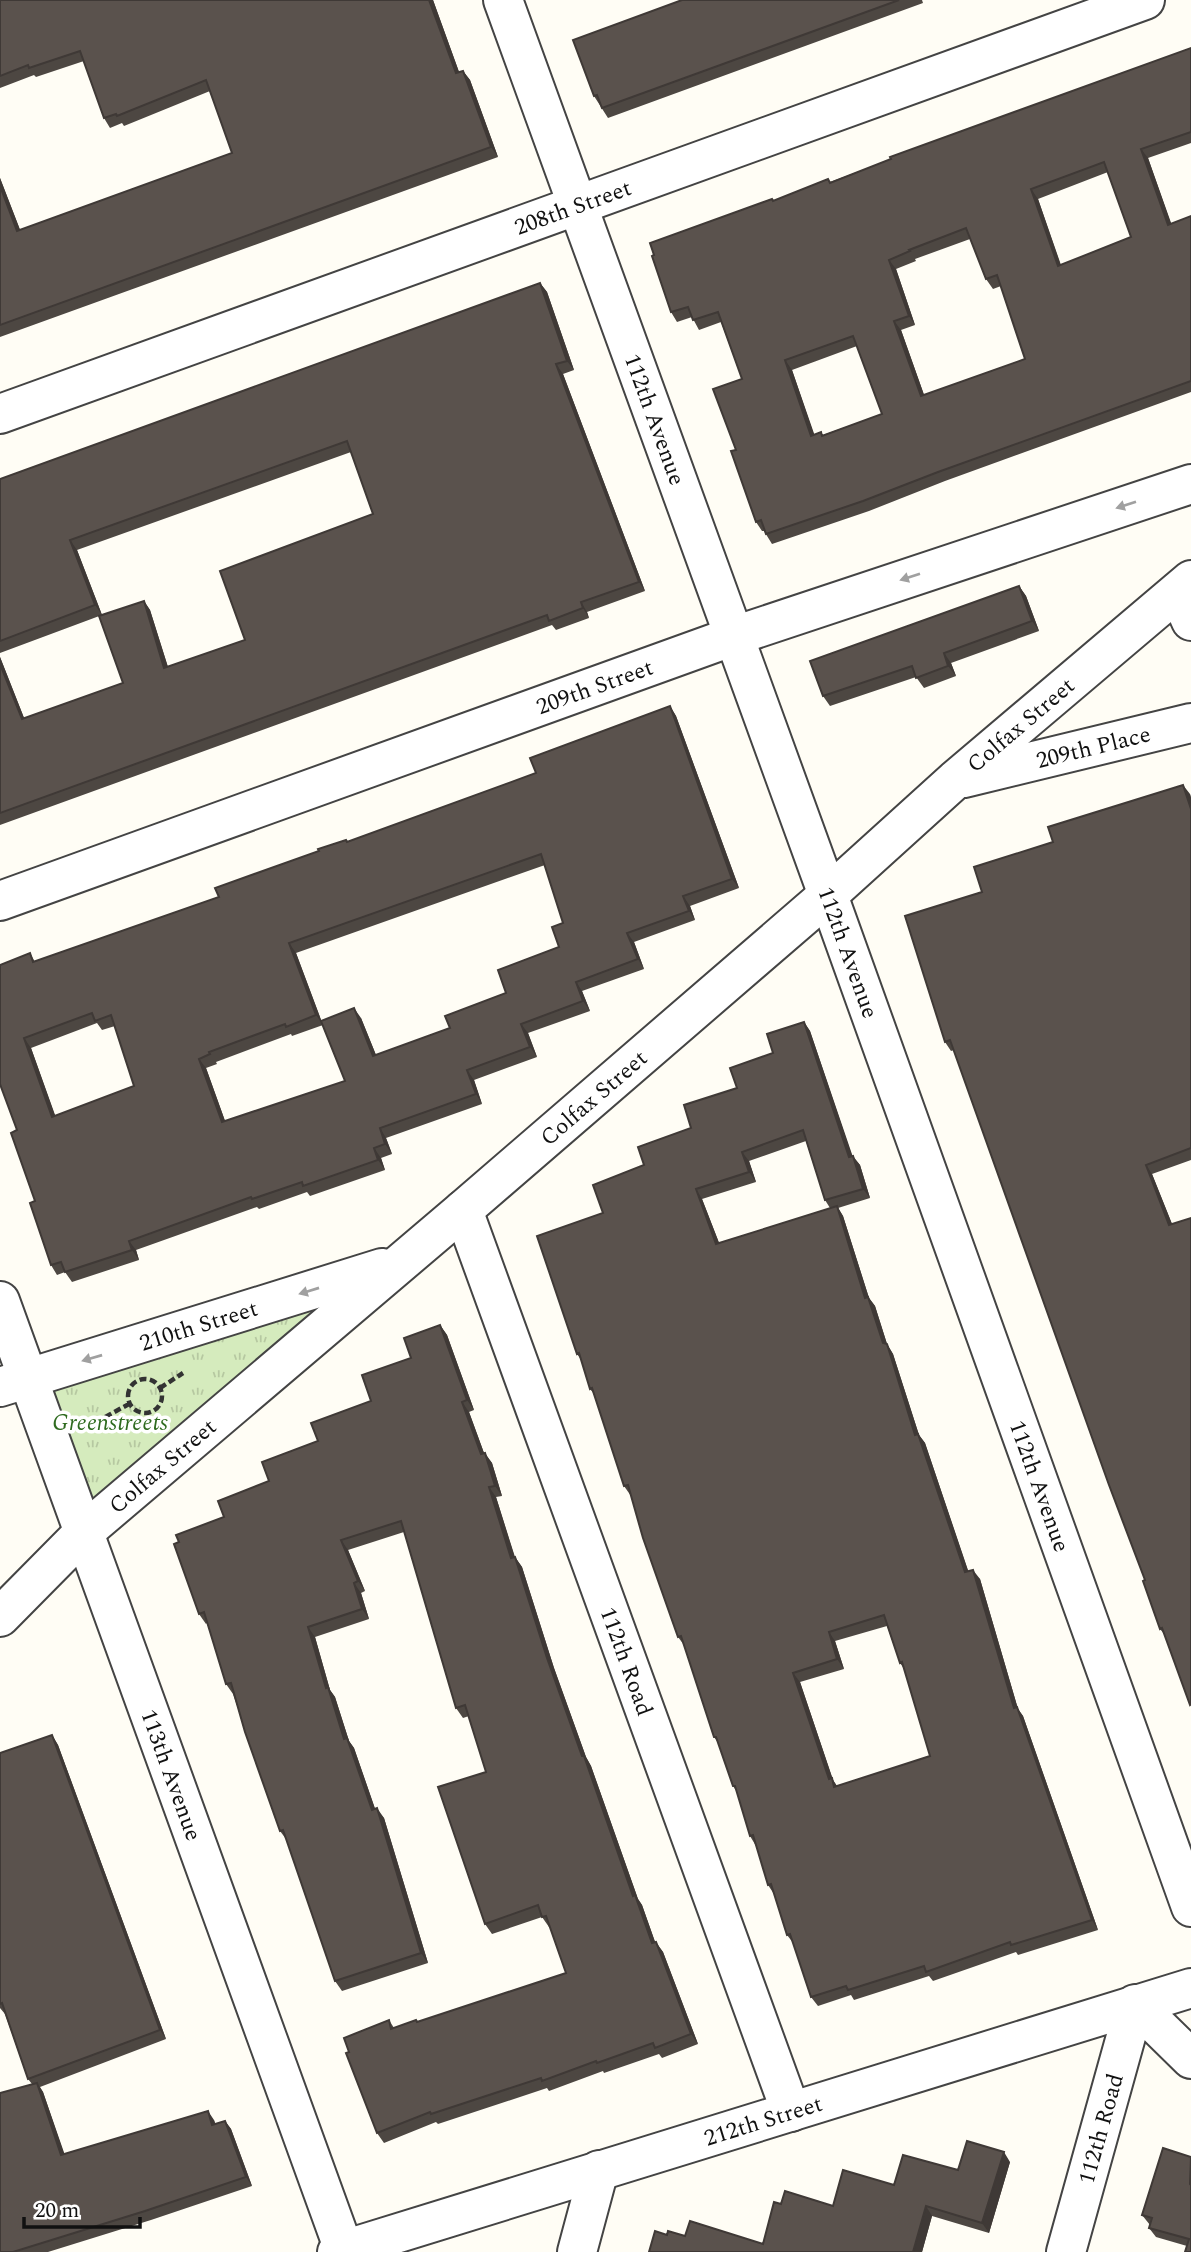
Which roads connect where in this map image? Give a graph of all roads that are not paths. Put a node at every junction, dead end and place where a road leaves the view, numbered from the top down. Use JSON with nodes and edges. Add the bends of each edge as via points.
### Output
{"nodes":[{"id":1,"x":503,"y":0,"type":"edge"},
{"id":2,"x":1145,"y":0,"type":"edge"},
{"id":3,"x":577,"y":205,"type":"junction"},
{"id":4,"x":0,"y":414,"type":"edge"},
{"id":5,"x":1191,"y":484,"type":"edge"},
{"id":6,"x":1187,"y":598,"type":"edge"},
{"id":7,"x":733,"y":636,"type":"junction"},
{"id":8,"x":1191,"y":723,"type":"edge"},
{"id":9,"x":955,"y":780,"type":"junction"},
{"id":10,"x":828,"y":895,"type":"junction"},
{"id":11,"x":0,"y":901,"type":"edge"},
{"id":12,"x":463,"y":1210,"type":"junction"},
{"id":13,"x":398,"y":1264,"type":"junction"},
{"id":14,"x":0,"y":1301,"type":"edge"},
{"id":15,"x":14,"y":1382,"type":"edge"},
{"id":16,"x":83,"y":1533,"type":"junction"},
{"id":17,"x":0,"y":1617,"type":"edge"},
{"id":18,"x":1191,"y":1907,"type":"edge"},
{"id":19,"x":1191,"y":1988,"type":"edge"},
{"id":20,"x":1135,"y":2004,"type":"junction"},
{"id":21,"x":1191,"y":2059,"type":"edge"},
{"id":22,"x":791,"y":2112,"type":"junction"},
{"id":23,"x":599,"y":2170,"type":"junction"},
{"id":24,"x":341,"y":2251,"type":"edge"},
{"id":25,"x":577,"y":2252,"type":"edge"},
{"id":26,"x":1066,"y":2252,"type":"edge"}],
"edges":[{"from":1,"to":3,"type":"street","name":"112th Avenue"},
{"from":2,"to":3,"type":"street","name":"208th Street"},
{"from":3,"to":4,"type":"street","name":"208th Street"},
{"from":3,"to":7,"type":"street","name":"112th Avenue"},
{"from":5,"to":7,"type":"street","name":"209th Street","one_way":true},
{"from":6,"to":9,"type":"street","name":"Colfax Street"},
{"from":7,"to":10,"type":"street","name":"112th Avenue"},
{"from":7,"to":11,"type":"street","name":"209th Street"},
{"from":8,"to":9,"type":"street","name":"209th Place"},
{"from":9,"to":10,"type":"street","name":"Colfax Street"},
{"from":10,"to":12,"type":"street","name":"Colfax Street"},
{"from":10,"to":18,"type":"street","name":"112th Avenue"},
{"from":12,"to":13,"type":"street","name":"Colfax Street"},
{"from":12,"to":22,"type":"street","name":"112th Road"},
{"from":13,"to":15,"type":"street","name":"210th Street","one_way":true},
{"from":13,"to":16,"type":"street","name":"Colfax Street"},
{"from":14,"to":15,"type":"street","name":"113th Avenue"},
{"from":15,"to":16,"type":"street","name":"113th Avenue"},
{"from":16,"to":17,"type":"street","name":"Colfax Street"},
{"from":16,"to":24,"type":"street","name":"113th Avenue"},
{"from":19,"to":20,"type":"street","name":"212th Street"},
{"from":20,"to":21,"type":"street"},
{"from":20,"to":22,"type":"street","name":"212th Street"},
{"from":20,"to":26,"type":"street","name":"112th Road"},
{"from":22,"to":23,"type":"street","name":"212th Street"},
{"from":23,"to":24,"type":"street","name":"212th Street"},
{"from":23,"to":25,"type":"street"}]}
